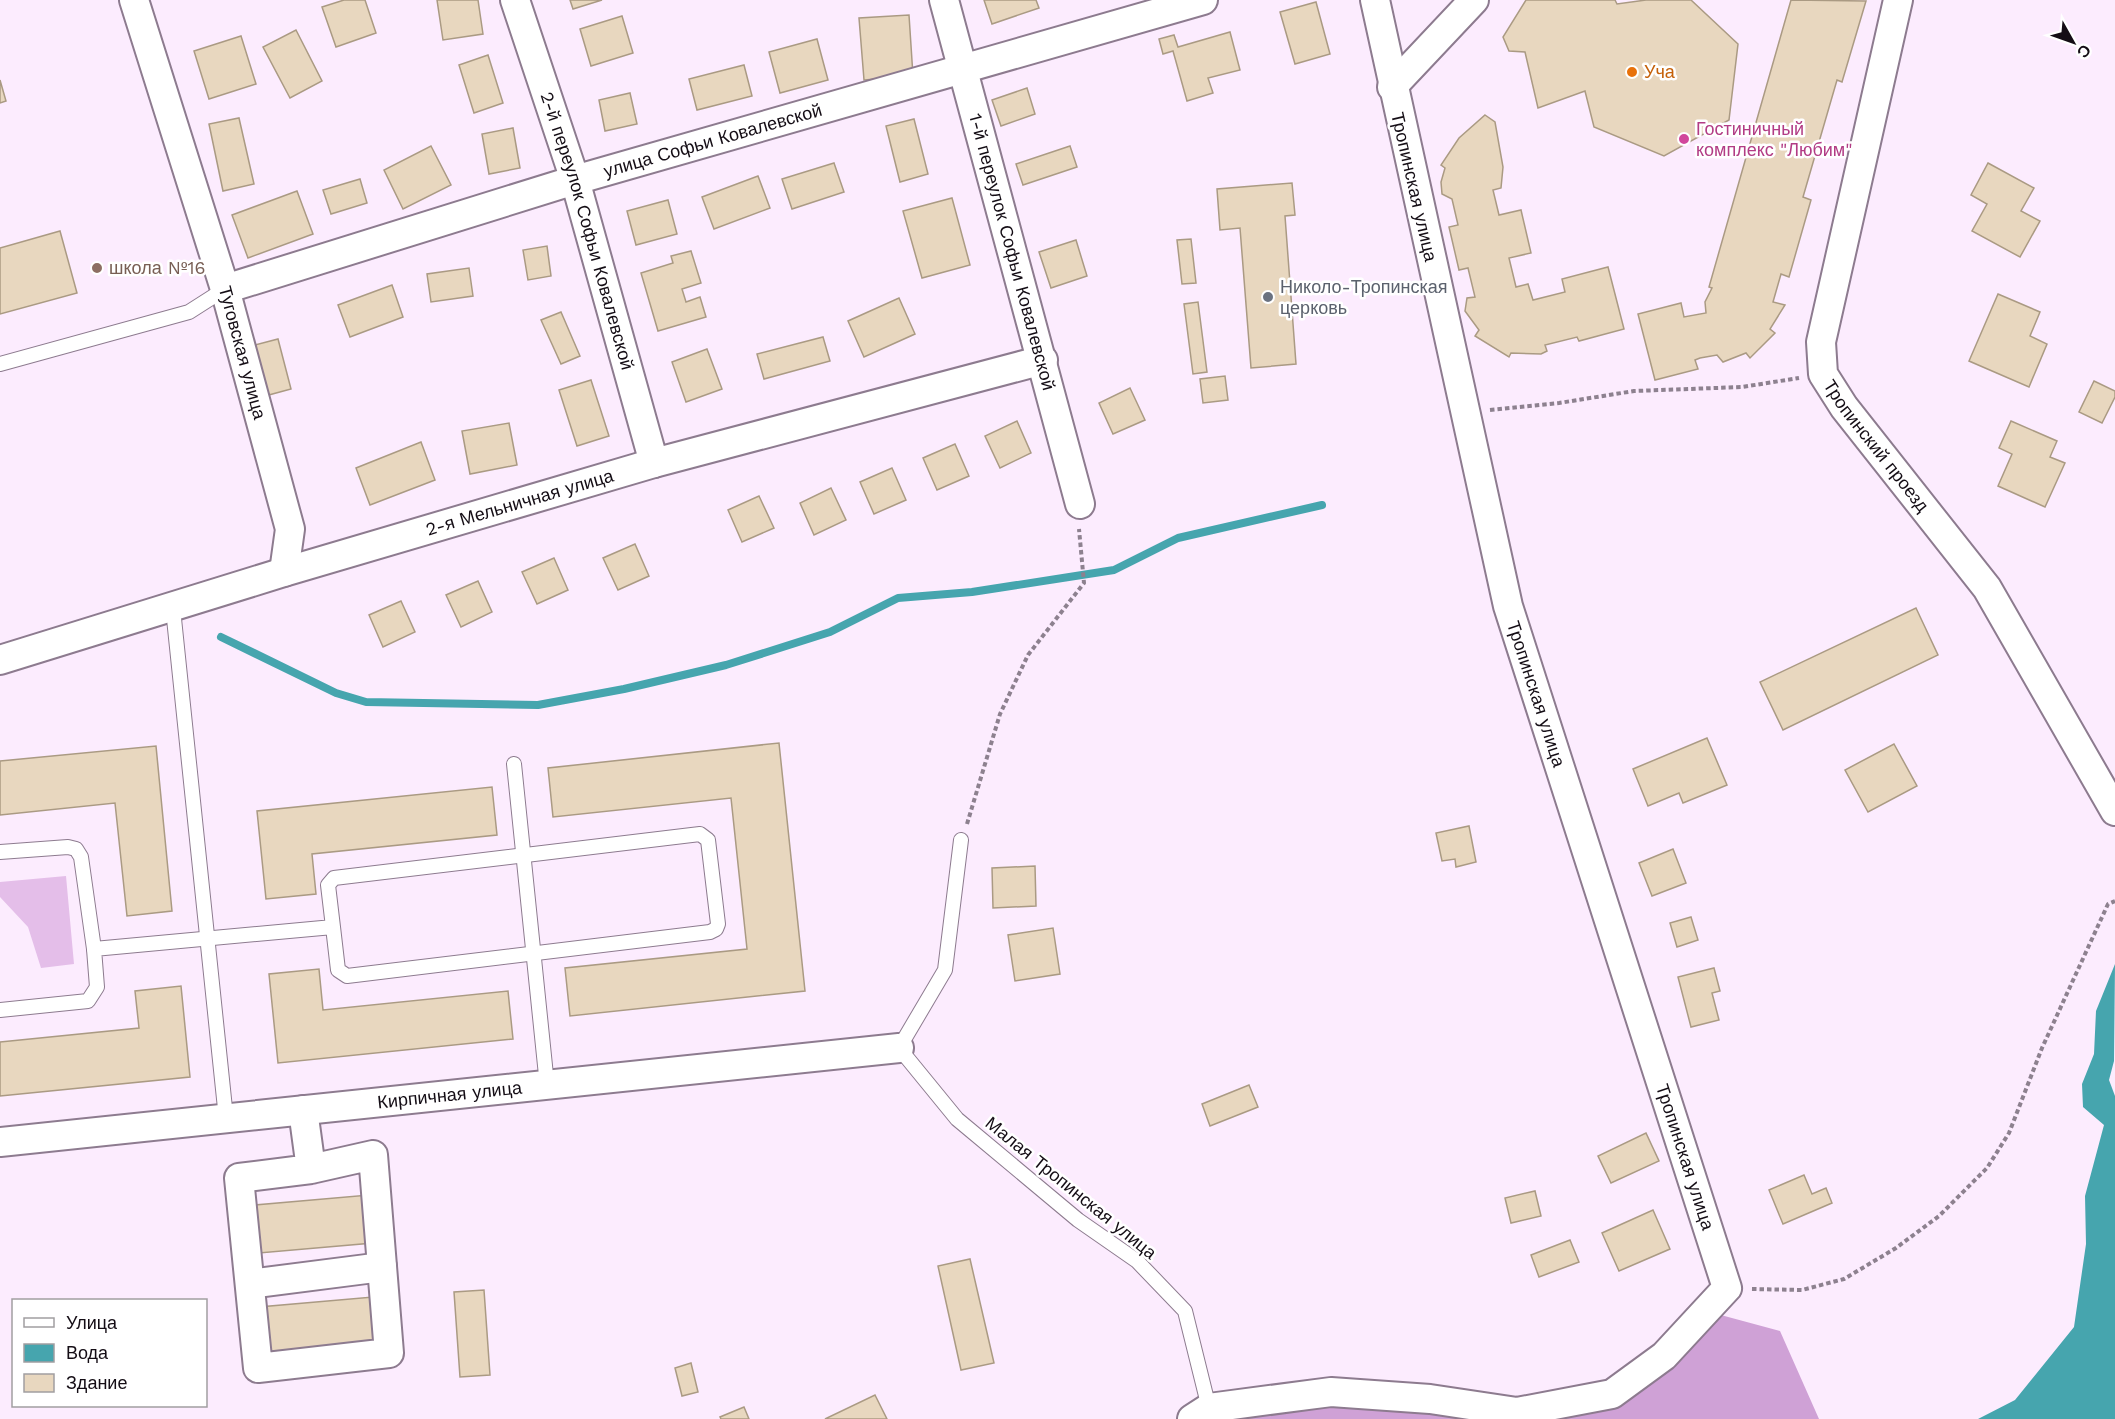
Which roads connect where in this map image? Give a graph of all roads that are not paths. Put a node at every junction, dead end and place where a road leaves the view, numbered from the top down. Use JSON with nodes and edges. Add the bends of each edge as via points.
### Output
{"nodes":[{"id":1,"x":134,"y":0,"type":"edge"},
{"id":2,"x":515,"y":0,"type":"edge"},
{"id":3,"x":944,"y":0,"type":"edge"},
{"id":4,"x":1203,"y":0,"type":"edge"},
{"id":5,"x":1375,"y":0,"type":"edge"},
{"id":6,"x":1474,"y":0,"type":"edge"},
{"id":7,"x":1898,"y":0,"type":"edge"},
{"id":8,"x":964,"y":68,"type":"junction"},
{"id":9,"x":1392,"y":87,"type":"junction"},
{"id":10,"x":575,"y":180,"type":"junction"},
{"id":11,"x":225,"y":290,"type":"junction"},
{"id":12,"x":1043,"y":360,"type":"junction"},
{"id":13,"x":0,"y":364,"type":"edge"},
{"id":14,"x":654,"y":464,"type":"junction"},
{"id":15,"x":1080,"y":504,"type":"dead end"},
{"id":16,"x":284,"y":572,"type":"junction"},
{"id":17,"x":172,"y":609,"type":"junction"},
{"id":18,"x":0,"y":660,"type":"edge"},
{"id":19,"x":514,"y":764,"type":"dead end"},
{"id":20,"x":2115,"y":811,"type":"edge"},
{"id":21,"x":961,"y":840,"type":"road end"},
{"id":22,"x":0,"y":852,"type":"edge"},
{"id":23,"x":524,"y":855,"type":"junction"},
{"id":24,"x":333,"y":927,"type":"junction"},
{"id":25,"x":207,"y":939,"type":"junction"},
{"id":26,"x":94,"y":949,"type":"junction"},
{"id":27,"x":534,"y":953,"type":"junction"},
{"id":28,"x":0,"y":1010,"type":"edge"},
{"id":29,"x":899,"y":1048,"type":"junction"},
{"id":30,"x":547,"y":1085,"type":"junction"},
{"id":31,"x":303,"y":1110,"type":"junction"},
{"id":32,"x":226,"y":1118,"type":"junction"},
{"id":33,"x":0,"y":1142,"type":"edge"},
{"id":34,"x":311,"y":1169,"type":"junction"},
{"id":35,"x":382,"y":1267,"type":"junction"},
{"id":36,"x":250,"y":1284,"type":"junction"},
{"id":37,"x":1200,"y":1413,"type":"edge"}],
"edges":[{"from":1,"to":11,"type":"street","name":"Туговская улица"},
{"from":2,"to":10,"type":"street","name":"2-й переулок Софьи Ковалевской"},
{"from":3,"to":8,"type":"street","name":"1-й переулок Софьи Ковалевской"},
{"from":4,"to":8,"type":"street","name":"улица Софьи Ковалевской"},
{"from":5,"to":9,"type":"street","name":"Тропинская улица"},
{"from":6,"to":9,"type":"street"},
{"from":7,"to":20,"type":"street","name":"Тропинский проезд","via":[[1821,342],[1823,374],[1844,407],[1987,588]]},
{"from":8,"to":10,"type":"street","name":"улица Софьи Ковалевской"},
{"from":8,"to":12,"type":"street","name":"1-й переулок Софьи Ковалевской"},
{"from":9,"to":37,"type":"street","name":"Тропинская улица","via":[[1508,606],[1727,1288],[1664,1356],[1612,1394],[1517,1412],[1430,1399],[1330,1392]]},
{"from":10,"to":11,"type":"street","name":"улица Софьи Ковалевской"},
{"from":10,"to":14,"type":"street","name":"2-й переулок Софьи Ковалевской"},
{"from":11,"to":13,"type":"lane","via":[[189,312]]},
{"from":11,"to":16,"type":"street","name":"Туговская улица","via":[[290,529]]},
{"from":12,"to":14,"type":"street","name":"2-я Мельничная улица"},
{"from":12,"to":15,"type":"street","name":"1-й переулок Софьи Ковалевской"},
{"from":14,"to":16,"type":"street","name":"2-я Мельничная улица"},
{"from":16,"to":17,"type":"street","name":"2-я Мельничная улица"},
{"from":17,"to":18,"type":"street","name":"2-я Мельничная улица"},
{"from":17,"to":25,"type":"lane"},
{"from":19,"to":23,"type":"lane"},
{"from":21,"to":29,"type":"lane","via":[[945,970]]},
{"from":22,"to":26,"type":"lane","via":[[76,849],[81,857]]},
{"from":23,"to":24,"type":"lane","via":[[334,878],[328,885]]},
{"from":23,"to":27,"type":"lane"},
{"from":23,"to":27,"type":"lane","via":[[700,834],[708,840],[718,924],[710,932]]},
{"from":24,"to":25,"type":"lane"},
{"from":24,"to":27,"type":"lane","via":[[338,970],[347,976]]},
{"from":25,"to":26,"type":"lane"},
{"from":25,"to":32,"type":"lane"},
{"from":26,"to":28,"type":"lane","via":[[97,987],[88,1000]]},
{"from":27,"to":30,"type":"lane"},
{"from":29,"to":30,"type":"street","name":"Кирпичная улица"},
{"from":29,"to":37,"type":"lane","name":"Малая Тропинская улица","via":[[957,1119],[1078,1220],[1137,1261],[1185,1311]]},
{"from":30,"to":31,"type":"street","name":"Кирпичная улица"},
{"from":31,"to":32,"type":"street","name":"Кирпичная улица"},
{"from":31,"to":34,"type":"street"},
{"from":32,"to":33,"type":"street","name":"Кирпичная улица"},
{"from":34,"to":35,"type":"street","via":[[373,1155]]},
{"from":34,"to":36,"type":"street","via":[[239,1179]]},
{"from":35,"to":36,"type":"street"},
{"from":35,"to":36,"type":"street","via":[[388,1353],[258,1368]]}]}
